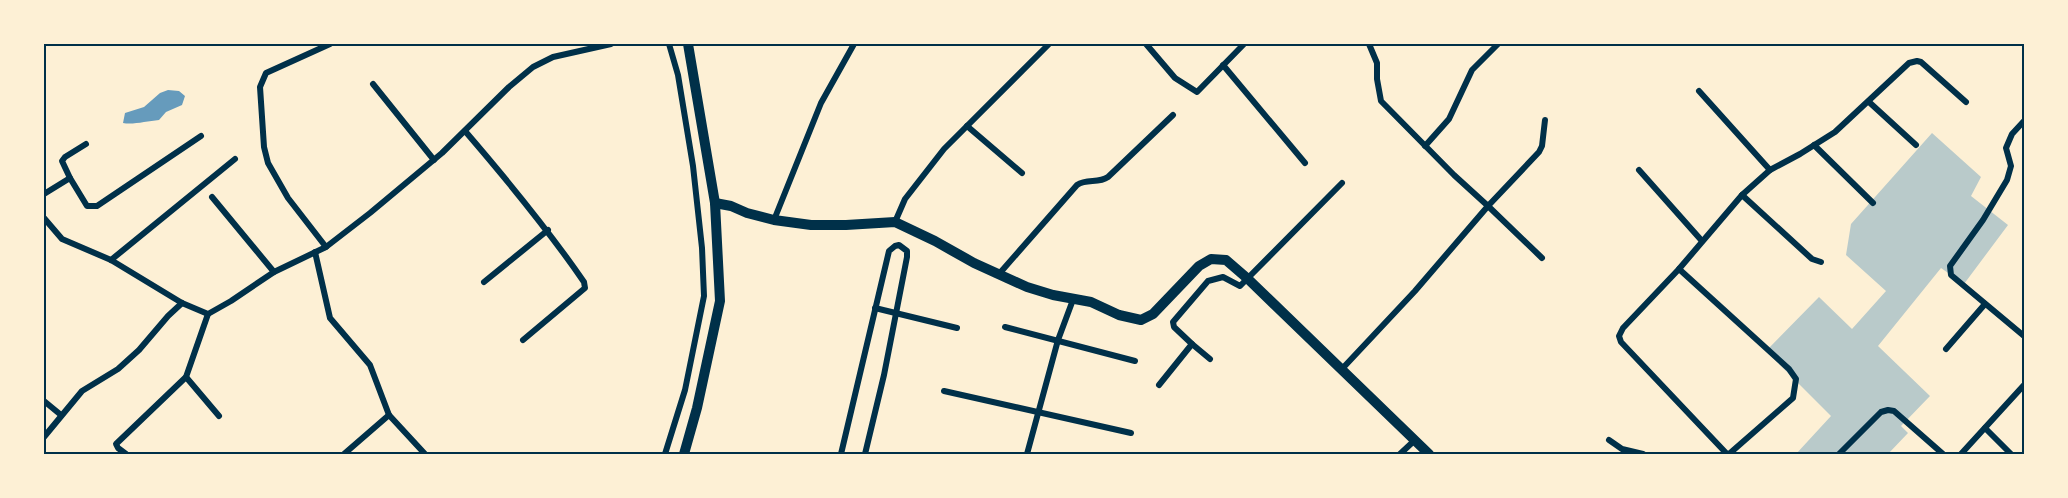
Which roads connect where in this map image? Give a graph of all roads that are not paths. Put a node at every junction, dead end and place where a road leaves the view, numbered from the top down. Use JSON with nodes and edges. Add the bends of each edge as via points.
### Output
{"nodes":[{"id":1,"x":330,"y":44,"type":"edge"},
{"id":2,"x":611,"y":44,"type":"edge"},
{"id":3,"x":669,"y":44,"type":"edge"},
{"id":4,"x":688,"y":44,"type":"edge"},
{"id":5,"x":854,"y":44,"type":"edge"},
{"id":6,"x":1049,"y":44,"type":"edge"},
{"id":7,"x":1146,"y":44,"type":"edge"},
{"id":8,"x":1244,"y":44,"type":"edge"},
{"id":9,"x":1369,"y":44,"type":"edge"},
{"id":10,"x":1498,"y":44,"type":"edge"},
{"id":11,"x":1223,"y":65,"type":"junction"},
{"id":12,"x":373,"y":84,"type":"dead end"},
{"id":13,"x":1698,"y":91,"type":"dead end"},
{"id":14,"x":1869,"y":102,"type":"junction"},
{"id":15,"x":1966,"y":102,"type":"dead end"},
{"id":16,"x":1173,"y":115,"type":"dead end"},
{"id":17,"x":1545,"y":120,"type":"dead end"},
{"id":18,"x":2025,"y":121,"type":"edge"},
{"id":19,"x":967,"y":126,"type":"junction"},
{"id":20,"x":465,"y":131,"type":"junction"},
{"id":21,"x":201,"y":136,"type":"dead end"},
{"id":22,"x":86,"y":144,"type":"dead end"},
{"id":23,"x":1916,"y":145,"type":"dead end"},
{"id":24,"x":1425,"y":146,"type":"junction"},
{"id":25,"x":1814,"y":146,"type":"junction"},
{"id":26,"x":235,"y":159,"type":"dead end"},
{"id":27,"x":434,"y":160,"type":"junction"},
{"id":28,"x":1305,"y":163,"type":"dead end"},
{"id":29,"x":1639,"y":170,"type":"dead end"},
{"id":30,"x":1770,"y":170,"type":"junction"},
{"id":31,"x":1022,"y":173,"type":"dead end"},
{"id":32,"x":70,"y":178,"type":"junction"},
{"id":33,"x":1342,"y":183,"type":"dead end"},
{"id":34,"x":44,"y":194,"type":"edge"},
{"id":35,"x":1742,"y":195,"type":"junction"},
{"id":36,"x":212,"y":197,"type":"dead end"},
{"id":37,"x":715,"y":202,"type":"junction"},
{"id":38,"x":1873,"y":203,"type":"dead end"},
{"id":39,"x":1488,"y":206,"type":"junction"},
{"id":40,"x":44,"y":218,"type":"edge"},
{"id":41,"x":774,"y":220,"type":"junction"},
{"id":42,"x":895,"y":222,"type":"junction"},
{"id":43,"x":548,"y":230,"type":"junction"},
{"id":44,"x":1702,"y":241,"type":"junction"},
{"id":45,"x":326,"y":247,"type":"junction"},
{"id":46,"x":315,"y":252,"type":"junction"},
{"id":47,"x":1542,"y":258,"type":"dead end"},
{"id":48,"x":111,"y":260,"type":"junction"},
{"id":49,"x":1821,"y":262,"type":"dead end"},
{"id":50,"x":1680,"y":269,"type":"junction"},
{"id":51,"x":274,"y":272,"type":"junction"},
{"id":52,"x":999,"y":274,"type":"junction"},
{"id":53,"x":1248,"y":279,"type":"junction"},
{"id":54,"x":484,"y":282,"type":"dead end"},
{"id":55,"x":1074,"y":297,"type":"junction"},
{"id":56,"x":182,"y":303,"type":"junction"},
{"id":57,"x":1985,"y":304,"type":"junction"},
{"id":58,"x":875,"y":308,"type":"junction"},
{"id":59,"x":896,"y":312,"type":"junction"},
{"id":60,"x":208,"y":314,"type":"junction"},
{"id":61,"x":1005,"y":327,"type":"dead end"},
{"id":62,"x":957,"y":328,"type":"dead end"},
{"id":63,"x":2025,"y":336,"type":"edge"},
{"id":64,"x":523,"y":340,"type":"dead end"},
{"id":65,"x":1058,"y":340,"type":"junction"},
{"id":66,"x":1192,"y":344,"type":"junction"},
{"id":67,"x":1946,"y":349,"type":"dead end"},
{"id":68,"x":1210,"y":358,"type":"dead end"},
{"id":69,"x":1135,"y":361,"type":"dead end"},
{"id":70,"x":1341,"y":371,"type":"junction"},
{"id":71,"x":186,"y":377,"type":"junction"},
{"id":72,"x":1159,"y":385,"type":"dead end"},
{"id":73,"x":2025,"y":385,"type":"edge"},
{"id":74,"x":944,"y":391,"type":"dead end"},
{"id":75,"x":44,"y":401,"type":"edge"},
{"id":76,"x":1038,"y":412,"type":"junction"},
{"id":77,"x":61,"y":415,"type":"junction"},
{"id":78,"x":389,"y":415,"type":"junction"},
{"id":79,"x":219,"y":416,"type":"dead end"},
{"id":80,"x":1985,"y":429,"type":"junction"},
{"id":81,"x":1131,"y":433,"type":"dead end"},
{"id":82,"x":44,"y":437,"type":"edge"},
{"id":83,"x":1415,"y":440,"type":"junction"},
{"id":84,"x":1609,"y":440,"type":"dead end"},
{"id":85,"x":126,"y":454,"type":"edge"},
{"id":86,"x":344,"y":454,"type":"edge"},
{"id":87,"x":424,"y":454,"type":"edge"},
{"id":88,"x":665,"y":454,"type":"edge"},
{"id":89,"x":684,"y":454,"type":"edge"},
{"id":90,"x":841,"y":454,"type":"edge"},
{"id":91,"x":865,"y":454,"type":"edge"},
{"id":92,"x":1027,"y":454,"type":"edge"},
{"id":93,"x":1400,"y":454,"type":"edge"},
{"id":94,"x":1429,"y":454,"type":"edge"},
{"id":95,"x":1643,"y":454,"type":"edge"},
{"id":96,"x":1728,"y":454,"type":"edge"},
{"id":97,"x":1839,"y":454,"type":"edge"},
{"id":98,"x":1943,"y":454,"type":"edge"},
{"id":99,"x":1961,"y":454,"type":"edge"},
{"id":100,"x":2011,"y":454,"type":"edge"}],
"edges":[{"from":1,"to":45,"type":"street","via":[[266,73],[260,87],[268,163],[288,198]]},
{"from":2,"to":20,"type":"street","via":[[553,57],[533,67]]},
{"from":3,"to":88,"type":"street","via":[[693,166],[704,296],[685,390]]},
{"from":4,"to":37,"type":"street"},
{"from":5,"to":41,"type":"street","via":[[821,103]]},
{"from":6,"to":19,"type":"street"},
{"from":7,"to":11,"type":"street","via":[[1175,78],[1197,92]]},
{"from":8,"to":11,"type":"street"},
{"from":9,"to":24,"type":"street","via":[[1377,63],[1381,101]]},
{"from":10,"to":24,"type":"street","via":[[1472,70],[1449,119]]},
{"from":11,"to":28,"type":"street"},
{"from":12,"to":27,"type":"street"},
{"from":13,"to":30,"type":"street"},
{"from":14,"to":15,"type":"street","via":[[1909,63],[1917,61]]},
{"from":14,"to":23,"type":"street"},
{"from":14,"to":25,"type":"street"},
{"from":16,"to":52,"type":"street","via":[[1108,177],[1077,184]]},
{"from":17,"to":39,"type":"street","via":[[1539,152]]},
{"from":18,"to":57,"type":"street","via":[[2012,134],[2006,148],[2011,166],[2007,180],[1950,266],[1951,275]]},
{"from":19,"to":31,"type":"street"},
{"from":19,"to":42,"type":"street","via":[[928,168],[905,199]]},
{"from":20,"to":27,"type":"street"},
{"from":20,"to":43,"type":"street"},
{"from":21,"to":32,"type":"street","via":[[97,206],[87,206]]},
{"from":22,"to":32,"type":"street","via":[[64,157],[62,162]]},
{"from":24,"to":39,"type":"street"},
{"from":25,"to":30,"type":"street"},
{"from":25,"to":38,"type":"street"},
{"from":26,"to":48,"type":"street"},
{"from":27,"to":45,"type":"street"},
{"from":29,"to":44,"type":"street"},
{"from":30,"to":35,"type":"street"},
{"from":32,"to":34,"type":"street"},
{"from":33,"to":53,"type":"street"},
{"from":35,"to":44,"type":"street"},
{"from":35,"to":49,"type":"street","via":[[1812,259]]},
{"from":36,"to":51,"type":"street"},
{"from":37,"to":41,"type":"street"},
{"from":37,"to":89,"type":"street","via":[[720,300]]},
{"from":39,"to":47,"type":"street"},
{"from":39,"to":70,"type":"street"},
{"from":40,"to":48,"type":"street","via":[[62,239]]},
{"from":41,"to":42,"type":"street","via":[[811,225]]},
{"from":42,"to":52,"type":"street"},
{"from":43,"to":54,"type":"street"},
{"from":43,"to":64,"type":"street","via":[[585,288]]},
{"from":44,"to":50,"type":"street"},
{"from":45,"to":46,"type":"street"},
{"from":46,"to":51,"type":"street"},
{"from":46,"to":78,"type":"street","via":[[330,318],[370,365]]},
{"from":48,"to":56,"type":"street"},
{"from":50,"to":96,"type":"street","via":[[1619,336]]},
{"from":50,"to":96,"type":"street","via":[[1796,379],[1793,398]]},
{"from":51,"to":60,"type":"street"},
{"from":52,"to":55,"type":"street","via":[[1053,295]]},
{"from":53,"to":55,"type":"street","via":[[1226,260],[1211,259],[1199,266],[1153,314],[1141,320]]},
{"from":53,"to":66,"type":"street","via":[[1240,286],[1223,277],[1208,281],[1173,322]]},
{"from":53,"to":70,"type":"street"},
{"from":55,"to":65,"type":"street"},
{"from":56,"to":60,"type":"street"},
{"from":56,"to":77,"type":"street","via":[[139,350],[82,392]]},
{"from":57,"to":63,"type":"street"},
{"from":57,"to":67,"type":"street"},
{"from":58,"to":59,"type":"street"},
{"from":58,"to":59,"type":"street","via":[[889,251],[899,245],[907,251]]},
{"from":58,"to":90,"type":"street"},
{"from":59,"to":62,"type":"street"},
{"from":59,"to":91,"type":"street"},
{"from":60,"to":71,"type":"street"},
{"from":61,"to":65,"type":"street"},
{"from":65,"to":69,"type":"street"},
{"from":65,"to":76,"type":"street"},
{"from":66,"to":68,"type":"street"},
{"from":66,"to":72,"type":"street"},
{"from":70,"to":83,"type":"street"},
{"from":71,"to":79,"type":"street"},
{"from":71,"to":85,"type":"street","via":[[119,439],[116,444]]},
{"from":73,"to":80,"type":"street"},
{"from":74,"to":76,"type":"street"},
{"from":75,"to":77,"type":"street"},
{"from":76,"to":81,"type":"street"},
{"from":76,"to":92,"type":"street"},
{"from":77,"to":82,"type":"street"},
{"from":78,"to":86,"type":"street"},
{"from":78,"to":87,"type":"street"},
{"from":80,"to":99,"type":"street"},
{"from":80,"to":100,"type":"street"},
{"from":83,"to":93,"type":"street"},
{"from":83,"to":94,"type":"street"},
{"from":84,"to":95,"type":"street","via":[[1622,449]]},
{"from":97,"to":98,"type":"street","via":[[1881,412],[1888,410]]}]}
